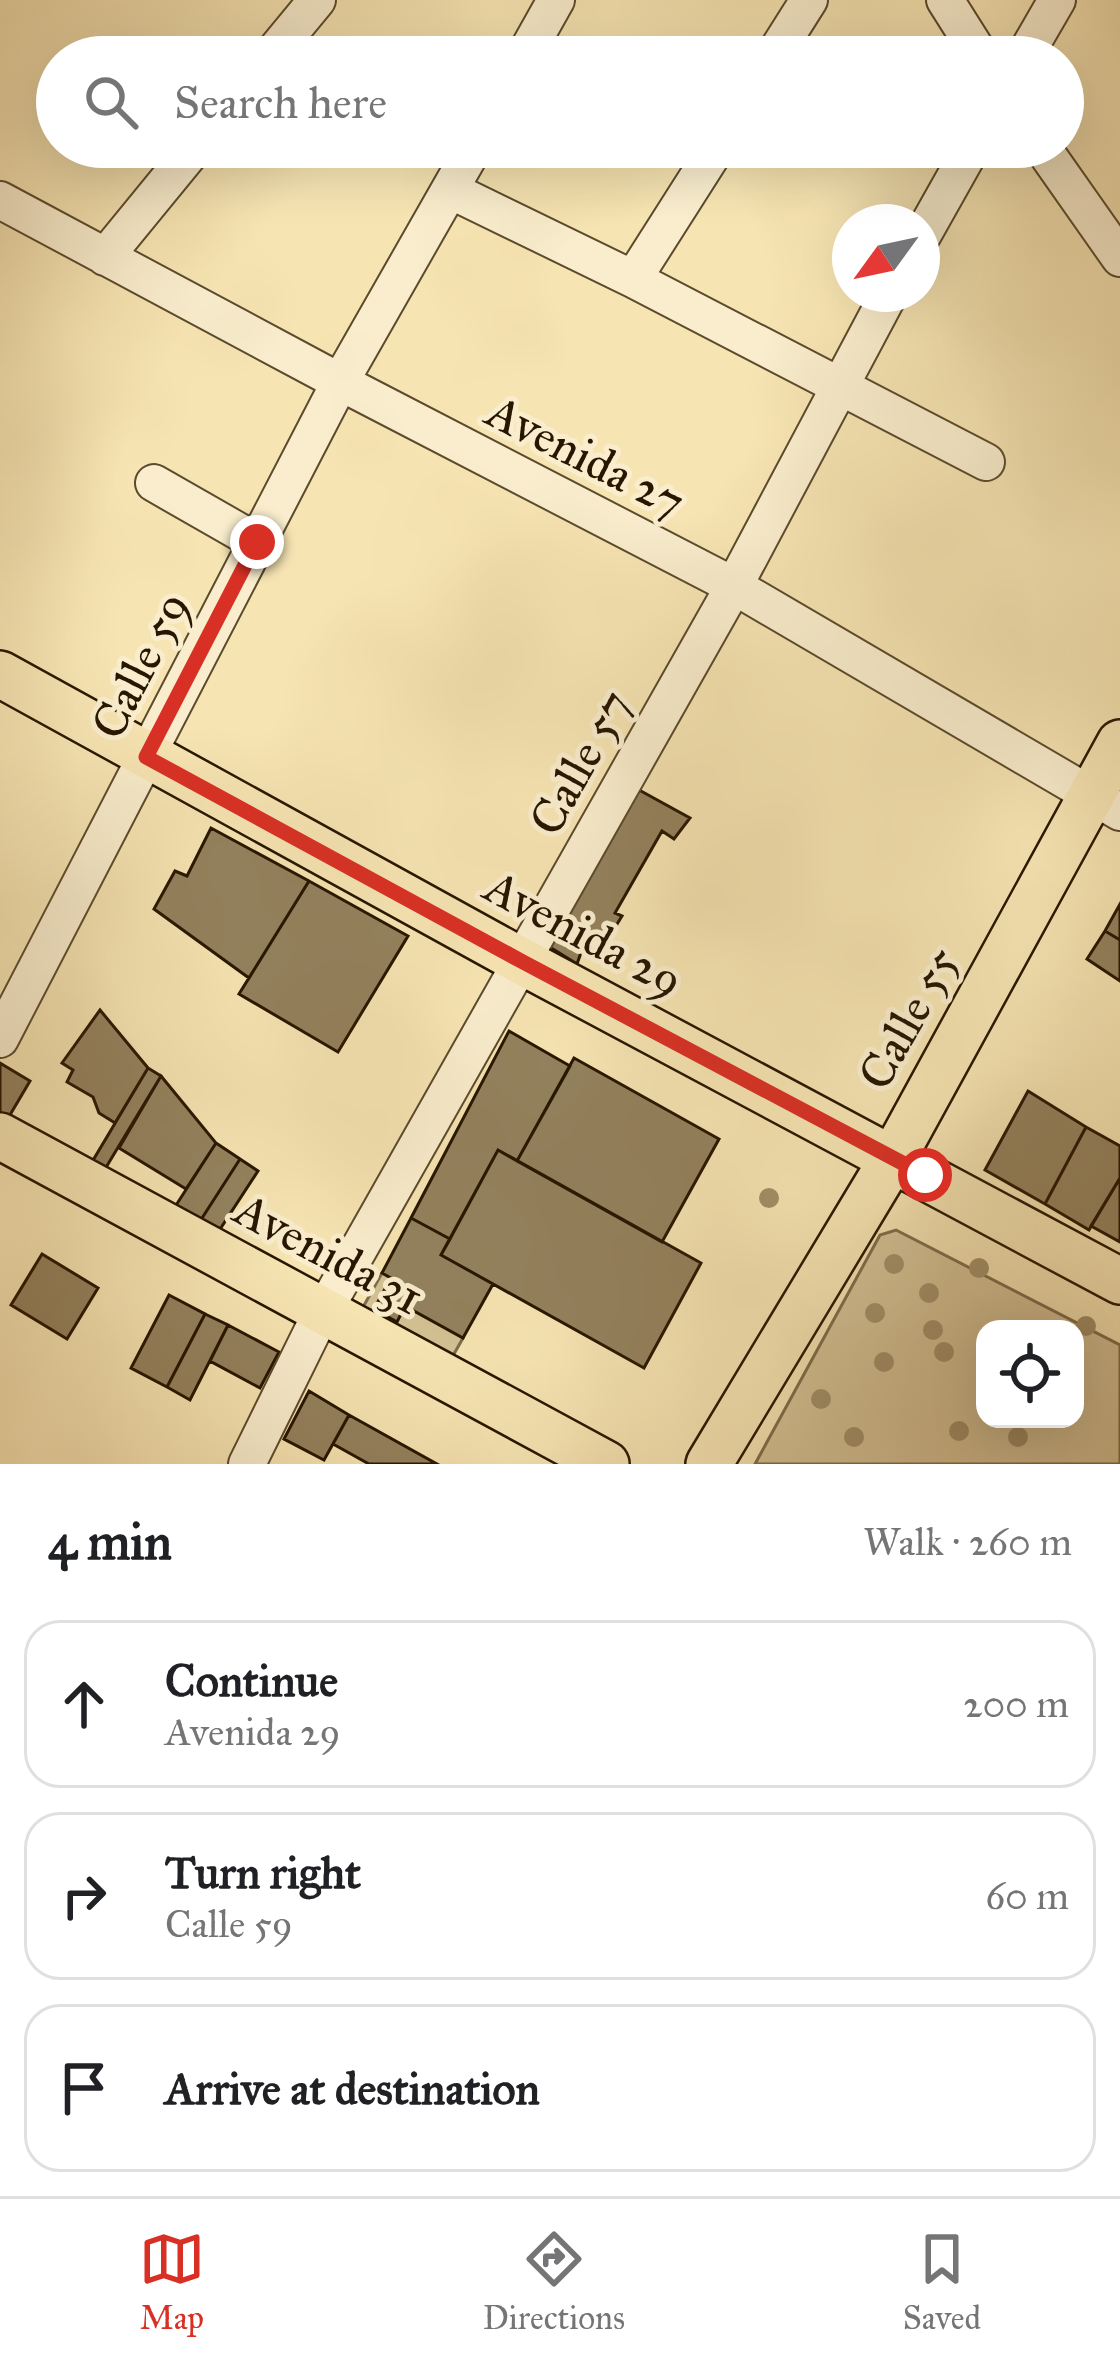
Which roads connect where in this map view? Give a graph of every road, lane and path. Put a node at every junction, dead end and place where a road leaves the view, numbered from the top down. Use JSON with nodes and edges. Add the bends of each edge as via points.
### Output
{"nodes":[{"id":1,"x":317,"y":0,"type":"edge"},
{"id":2,"x":556,"y":0,"type":"edge"},
{"id":3,"x":809,"y":0,"type":"edge"},
{"id":4,"x":944,"y":0,"type":"edge"},
{"id":5,"x":1057,"y":0,"type":"edge"},
{"id":6,"x":287,"y":36,"type":"edge"},
{"id":7,"x":536,"y":36,"type":"edge"},
{"id":8,"x":786,"y":36,"type":"edge"},
{"id":9,"x":967,"y":36,"type":"edge"},
{"id":10,"x":1036,"y":36,"type":"edge"},
{"id":11,"x":178,"y":168,"type":"edge"},
{"id":12,"x":462,"y":168,"type":"edge"},
{"id":13,"x":704,"y":168,"type":"edge"},
{"id":14,"x":960,"y":168,"type":"edge"},
{"id":15,"x":1057,"y":168,"type":"edge"},
{"id":16,"x":450,"y":190,"type":"junction"},
{"id":17,"x":0,"y":200,"type":"edge"},
{"id":18,"x":940,"y":204,"type":"edge"},
{"id":19,"x":105,"y":256,"type":"junction"},
{"id":20,"x":1120,"y":258,"type":"edge"},
{"id":21,"x":634,"y":279,"type":"junction"},
{"id":22,"x":879,"y":312,"type":"edge"},
{"id":23,"x":340,"y":382,"type":"junction"},
{"id":24,"x":838,"y":385,"type":"junction"},
{"id":25,"x":986,"y":462,"type":"dead end"},
{"id":26,"x":154,"y":483,"type":"dead end"},
{"id":27,"x":257,"y":542,"type":"junction"},
{"id":28,"x":734,"y":586,"type":"junction"},
{"id":29,"x":3,"y":684,"type":"edge"},
{"id":30,"x":1120,"y":743,"type":"edge"},
{"id":31,"x":146,"y":757,"type":"junction"},
{"id":32,"x":1106,"y":803,"type":"edge"},
{"id":33,"x":523,"y":962,"type":"junction"},
{"id":34,"x":0,"y":1040,"type":"edge"},
{"id":35,"x":0,"y":1136,"type":"edge"},
{"id":36,"x":893,"y":1158,"type":"junction"},
{"id":37,"x":0,"y":1159,"type":"edge"},
{"id":38,"x":1120,"y":1281,"type":"edge"},
{"id":39,"x":318,"y":1321,"type":"junction"},
{"id":40,"x":247,"y":1464,"type":"edge"},
{"id":41,"x":554,"y":1464,"type":"edge"},
{"id":42,"x":606,"y":1464,"type":"edge"},
{"id":43,"x":709,"y":1464,"type":"edge"}],
"edges":[{"from":1,"to":6,"type":"street"},
{"from":2,"to":7,"type":"street"},
{"from":3,"to":8,"type":"street"},
{"from":4,"to":9,"type":"street"},
{"from":5,"to":10,"type":"street"},
{"from":11,"to":19,"type":"street"},
{"from":12,"to":16,"type":"street","name":"Calle 59"},
{"from":13,"to":21,"type":"street"},
{"from":14,"to":18,"type":"street"},
{"from":15,"to":20,"type":"street"},
{"from":16,"to":21,"type":"street"},
{"from":16,"to":23,"type":"street","name":"Calle 59"},
{"from":17,"to":19,"type":"street","name":"Avenida 27"},
{"from":19,"to":23,"type":"street","name":"Avenida 27"},
{"from":21,"to":24,"type":"street"},
{"from":22,"to":24,"type":"street","name":"Calle 57"},
{"from":23,"to":27,"type":"street","name":"Calle 59"},
{"from":23,"to":28,"type":"street","name":"Avenida 27"},
{"from":24,"to":25,"type":"street"},
{"from":24,"to":28,"type":"street","name":"Calle 57"},
{"from":26,"to":27,"type":"street"},
{"from":27,"to":31,"type":"street","name":"Calle 59"},
{"from":28,"to":32,"type":"street","name":"Avenida 27"},
{"from":28,"to":33,"type":"street","name":"Calle 57"},
{"from":29,"to":31,"type":"main road","name":"Avenida 29"},
{"from":30,"to":32,"type":"main road","name":"Calle 55"},
{"from":31,"to":33,"type":"main road","name":"Avenida 29"},
{"from":31,"to":34,"type":"street","name":"Calle 59"},
{"from":32,"to":36,"type":"main road","name":"Calle 55"},
{"from":33,"to":36,"type":"main road","name":"Avenida 29"},
{"from":33,"to":39,"type":"street","name":"Calle 57"},
{"from":35,"to":39,"type":"main road","name":"Avenida 31"},
{"from":36,"to":38,"type":"main road","name":"Avenida 29"},
{"from":36,"to":43,"type":"main road","name":"Calle 55"},
{"from":37,"to":39,"type":"main road","name":"Avenida 31"},
{"from":39,"to":40,"type":"street","name":"Calle 57"},
{"from":39,"to":41,"type":"main road","name":"Avenida 31"},
{"from":39,"to":42,"type":"main road","name":"Avenida 31"}]}
